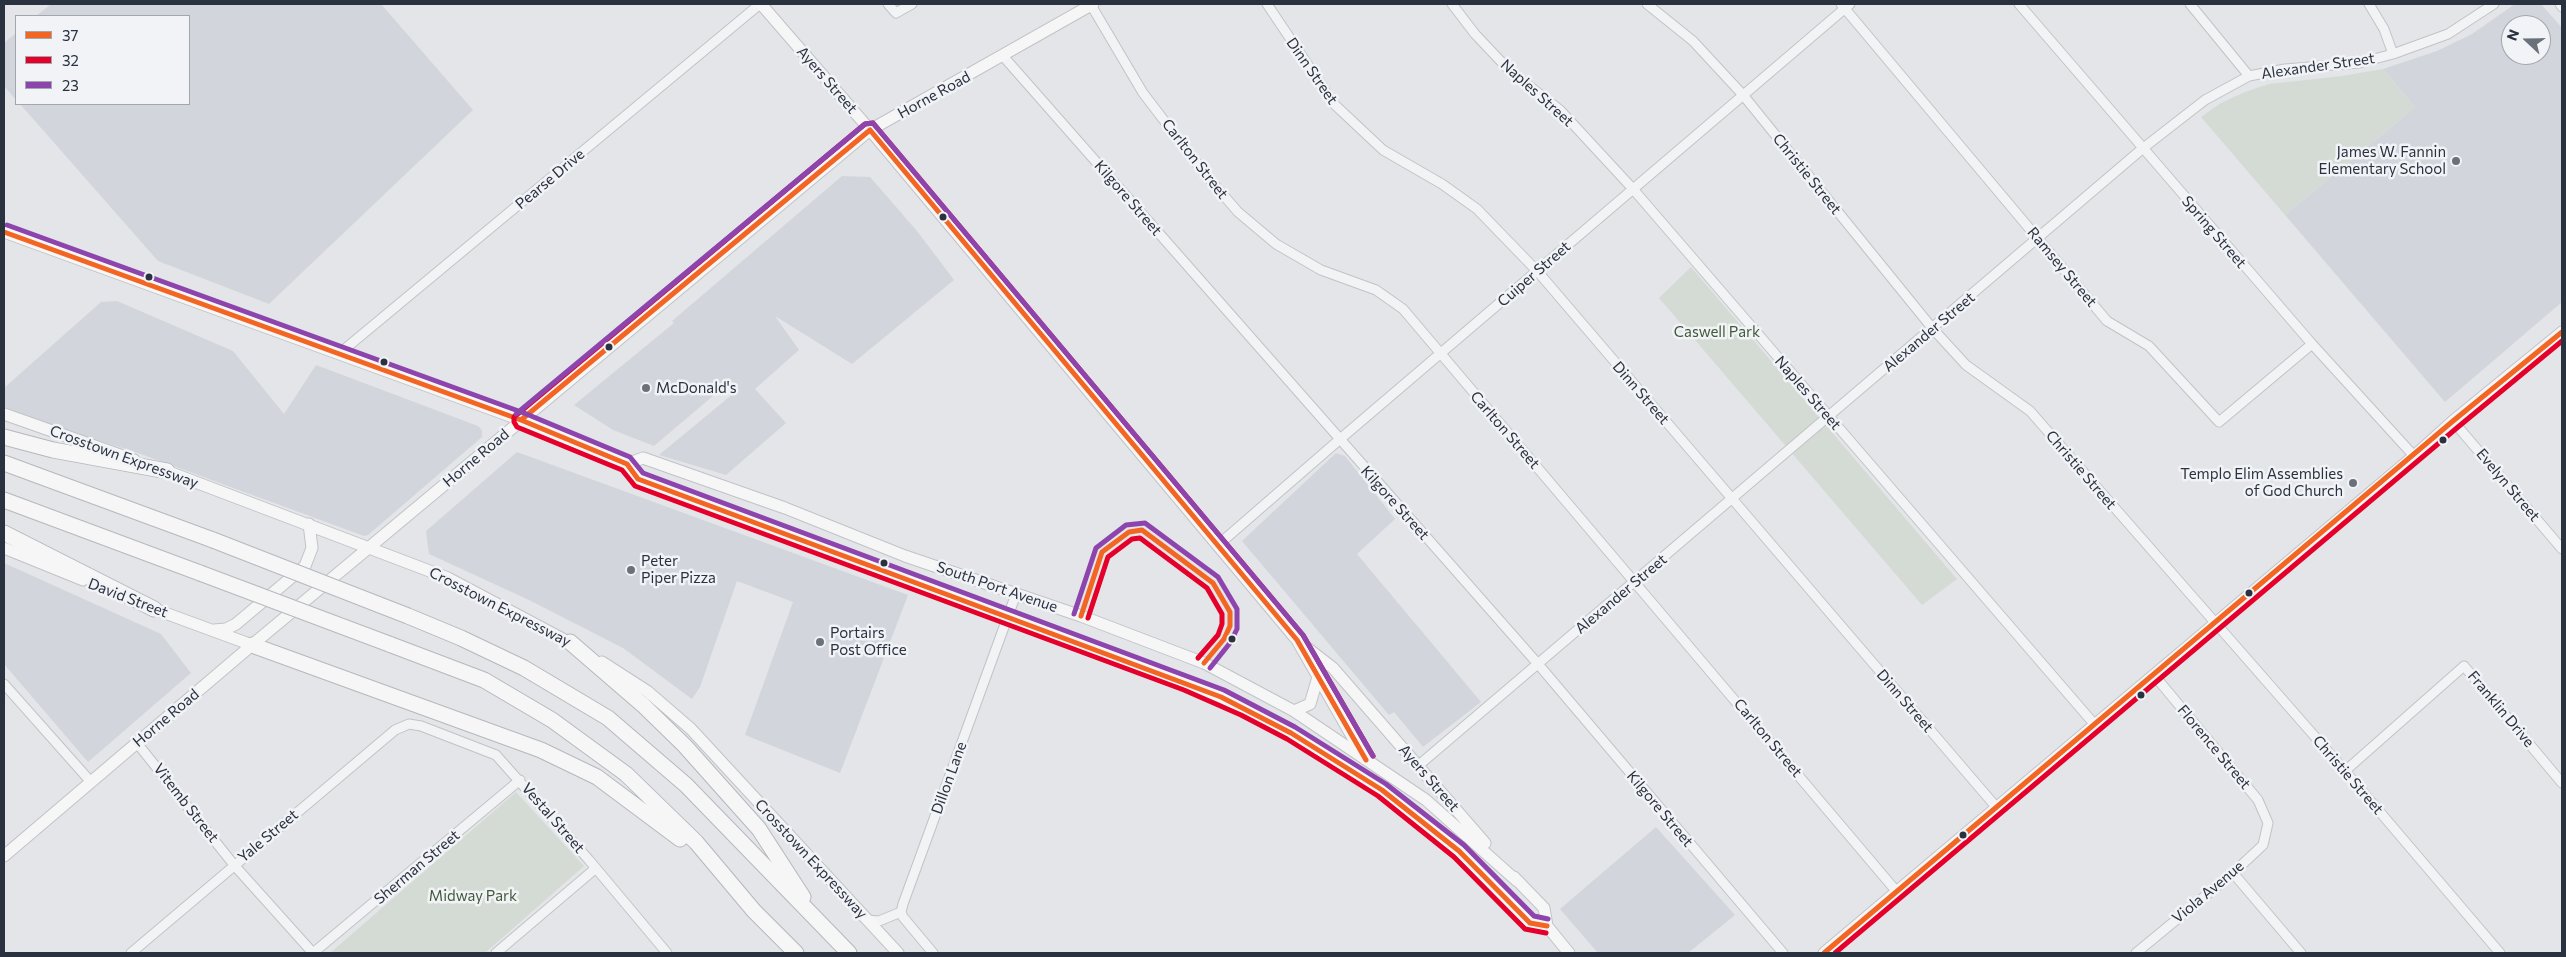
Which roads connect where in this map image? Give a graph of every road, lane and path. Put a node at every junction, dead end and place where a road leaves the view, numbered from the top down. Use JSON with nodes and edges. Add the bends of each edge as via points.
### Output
{"nodes":[{"id":1,"x":761,"y":4,"type":"edge"},
{"id":2,"x":888,"y":4,"type":"edge"},
{"id":3,"x":912,"y":4,"type":"edge"},
{"id":4,"x":1092,"y":4,"type":"edge"},
{"id":5,"x":1267,"y":4,"type":"edge"},
{"id":6,"x":1452,"y":4,"type":"edge"},
{"id":7,"x":1647,"y":4,"type":"edge"},
{"id":8,"x":2019,"y":4,"type":"edge"},
{"id":9,"x":2190,"y":4,"type":"edge"},
{"id":10,"x":2369,"y":4,"type":"edge"},
{"id":11,"x":2494,"y":4,"type":"edge"},
{"id":12,"x":2560,"y":4,"type":"edge"},
{"id":13,"x":1845,"y":5,"type":"edge"},
{"id":14,"x":2562,"y":7,"type":"edge"},
{"id":15,"x":2393,"y":54,"type":"junction"},
{"id":16,"x":1003,"y":56,"type":"junction"},
{"id":17,"x":2249,"y":76,"type":"junction"},
{"id":18,"x":1743,"y":94,"type":"junction"},
{"id":19,"x":870,"y":130,"type":"junction"},
{"id":20,"x":2142,"y":149,"type":"junction"},
{"id":21,"x":1633,"y":189,"type":"junction"},
{"id":22,"x":4,"y":232,"type":"edge"},
{"id":23,"x":2038,"y":239,"type":"junction"},
{"id":24,"x":1538,"y":272,"type":"junction"},
{"id":25,"x":1933,"y":328,"type":"junction"},
{"id":26,"x":2562,"y":332,"type":"edge"},
{"id":27,"x":2312,"y":344,"type":"junction"},
{"id":28,"x":340,"y":354,"type":"junction"},
{"id":29,"x":1440,"y":354,"type":"junction"},
{"id":30,"x":4,"y":414,"type":"edge"},
{"id":31,"x":1828,"y":417,"type":"junction"},
{"id":32,"x":521,"y":420,"type":"junction"},
{"id":33,"x":2453,"y":421,"type":"junction"},
{"id":34,"x":4,"y":437,"type":"edge"},
{"id":35,"x":1338,"y":440,"type":"junction"},
{"id":36,"x":2414,"y":456,"type":"junction"},
{"id":37,"x":4,"y":463,"type":"edge"},
{"id":38,"x":627,"y":464,"type":"junction"},
{"id":39,"x":167,"y":472,"type":"junction"},
{"id":40,"x":1731,"y":499,"type":"junction"},
{"id":41,"x":4,"y":500,"type":"edge"},
{"id":42,"x":309,"y":524,"type":"junction"},
{"id":43,"x":4,"y":533,"type":"edge"},
{"id":44,"x":1218,"y":545,"type":"junction"},
{"id":45,"x":372,"y":547,"type":"junction"},
{"id":46,"x":4,"y":548,"type":"edge"},
{"id":47,"x":2562,"y":549,"type":"edge"},
{"id":48,"x":1636,"y":582,"type":"junction"},
{"id":49,"x":1016,"y":594,"type":"junction"},
{"id":50,"x":154,"y":609,"type":"junction"},
{"id":51,"x":1008,"y":617,"type":"junction"},
{"id":52,"x":2215,"y":624,"type":"junction"},
{"id":53,"x":213,"y":630,"type":"junction"},
{"id":54,"x":1297,"y":640,"type":"junction"},
{"id":55,"x":570,"y":642,"type":"junction"},
{"id":56,"x":252,"y":645,"type":"junction"},
{"id":57,"x":1538,"y":664,"type":"junction"},
{"id":58,"x":2154,"y":675,"type":"junction"},
{"id":59,"x":1318,"y":677,"type":"junction"},
{"id":60,"x":4,"y":684,"type":"edge"},
{"id":61,"x":1294,"y":711,"type":"junction"},
{"id":62,"x":409,"y":724,"type":"joint"},
{"id":63,"x":2095,"y":725,"type":"junction"},
{"id":64,"x":137,"y":743,"type":"junction"},
{"id":65,"x":1366,"y":760,"type":"junction"},
{"id":66,"x":1419,"y":765,"type":"junction"},
{"id":67,"x":2345,"y":771,"type":"junction"},
{"id":68,"x":1359,"y":773,"type":"joint"},
{"id":69,"x":520,"y":780,"type":"junction"},
{"id":70,"x":91,"y":782,"type":"junction"},
{"id":71,"x":2562,"y":782,"type":"edge"},
{"id":72,"x":1997,"y":808,"type":"junction"},
{"id":73,"x":2268,"y":823,"type":"joint"},
{"id":74,"x":4,"y":856,"type":"edge"},
{"id":75,"x":234,"y":865,"type":"junction"},
{"id":76,"x":715,"y":865,"type":"junction"},
{"id":77,"x":596,"y":868,"type":"junction"},
{"id":78,"x":2233,"y":873,"type":"junction"},
{"id":79,"x":1517,"y":881,"type":"junction"},
{"id":80,"x":1897,"y":892,"type":"junction"},
{"id":81,"x":901,"y":912,"type":"junction"},
{"id":82,"x":866,"y":920,"type":"junction"},
{"id":83,"x":822,"y":925,"type":"junction"},
{"id":84,"x":1546,"y":926,"type":"junction"},
{"id":85,"x":131,"y":953,"type":"edge"},
{"id":86,"x":313,"y":953,"type":"edge"},
{"id":87,"x":496,"y":953,"type":"edge"},
{"id":88,"x":667,"y":953,"type":"edge"},
{"id":89,"x":796,"y":953,"type":"edge"},
{"id":90,"x":849,"y":953,"type":"edge"},
{"id":91,"x":898,"y":953,"type":"edge"},
{"id":92,"x":934,"y":953,"type":"edge"},
{"id":93,"x":1569,"y":953,"type":"edge"},
{"id":94,"x":1783,"y":953,"type":"edge"},
{"id":95,"x":1824,"y":953,"type":"edge"},
{"id":96,"x":2136,"y":953,"type":"edge"},
{"id":97,"x":2301,"y":953,"type":"edge"},
{"id":98,"x":2500,"y":953,"type":"edge"}],
"edges":[{"from":1,"to":19,"type":"main road","name":"Ayers Street"},
{"from":1,"to":28,"type":"street","name":"Pearse Drive"},
{"from":2,"to":3,"type":"street","via":[[896,13]]},
{"from":4,"to":16,"type":"main road","name":"Horne Road"},
{"from":4,"to":29,"type":"street","name":"Carlton Street","via":[[1143,93],[1238,212],[1276,244],[1321,270],[1376,290],[1403,309]]},
{"from":5,"to":24,"type":"street","name":"Dinn Street","via":[[1334,104],[1383,150],[1442,184],[1477,209]]},
{"from":6,"to":21,"type":"street","name":"Naples Street","via":[[1509,70],[1560,110]]},
{"from":7,"to":18,"type":"street","name":"Christie Street","via":[[1693,41]]},
{"from":8,"to":20,"type":"street","name":"Spring Street"},
{"from":9,"to":17,"type":"street"},
{"from":10,"to":15,"type":"street","via":[[2384,29]]},
{"from":11,"to":15,"type":"street","name":"Alexander Street","via":[[2448,34]]},
{"from":12,"to":14,"type":"street"},
{"from":13,"to":18,"type":"street","name":"Cuiper Street"},
{"from":13,"to":23,"type":"street","name":"Ramsey Street"},
{"from":15,"to":17,"type":"street","name":"Alexander Street","via":[[2358,63],[2285,69]]},
{"from":16,"to":19,"type":"main road","name":"Horne Road"},
{"from":16,"to":35,"type":"street","name":"Kilgore Street"},
{"from":17,"to":20,"type":"street","name":"Alexander Street","via":[[2205,100]]},
{"from":18,"to":21,"type":"street","name":"Cuiper Street"},
{"from":18,"to":25,"type":"street","name":"Christie Street"},
{"from":19,"to":32,"type":"main road","name":"Horne Road"},
{"from":19,"to":44,"type":"main road","name":"Ayers Street"},
{"from":20,"to":23,"type":"street","name":"Alexander Street"},
{"from":20,"to":27,"type":"street","name":"Spring Street"},
{"from":21,"to":24,"type":"street","name":"Cuiper Street"},
{"from":21,"to":31,"type":"street","name":"Naples Street"},
{"from":22,"to":28,"type":"main road","name":"South Port Avenue"},
{"from":23,"to":25,"type":"street","name":"Alexander Street"},
{"from":23,"to":27,"type":"street","name":"Ramsey Street","via":[[2107,321],[2149,346],[2220,422]]},
{"from":24,"to":29,"type":"street","name":"Cuiper Street"},
{"from":24,"to":40,"type":"street","name":"Dinn Street"},
{"from":25,"to":31,"type":"street","name":"Alexander Street"},
{"from":25,"to":52,"type":"street","name":"Christie Street","via":[[1966,365],[2030,411]]},
{"from":26,"to":33,"type":"main road"},
{"from":27,"to":36,"type":"street","name":"Spring Street"},
{"from":28,"to":32,"type":"main road","name":"South Port Avenue"},
{"from":29,"to":35,"type":"street","name":"Cuiper Street"},
{"from":29,"to":48,"type":"street","name":"Carlton Street"},
{"from":30,"to":39,"type":"main road","name":"Crosstown Expressway"},
{"from":31,"to":40,"type":"street","name":"Alexander Street"},
{"from":31,"to":63,"type":"street","name":"Naples Street"},
{"from":32,"to":38,"type":"main road","name":"South Port Avenue"},
{"from":32,"to":45,"type":"main road","name":"Horne Road"},
{"from":33,"to":36,"type":"main road"},
{"from":33,"to":47,"type":"street","name":"Evelyn Street"},
{"from":34,"to":39,"type":"highway"},
{"from":35,"to":44,"type":"street","name":"Cuiper Street"},
{"from":35,"to":57,"type":"street","name":"Kilgore Street"},
{"from":36,"to":52,"type":"main road"},
{"from":37,"to":83,"type":"highway","bridge":true,"via":[[408,616],[524,668],[608,718],[686,785]]},
{"from":38,"to":49,"type":"main road","name":"South Port Avenue","via":[[644,458]]},
{"from":38,"to":51,"type":"main road","name":"South Port Avenue","via":[[638,479]]},
{"from":39,"to":42,"type":"main road","name":"Crosstown Expressway"},
{"from":40,"to":48,"type":"street","name":"Alexander Street"},
{"from":40,"to":72,"type":"street","name":"Dinn Street"},
{"from":41,"to":76,"type":"highway","bridge":true,"via":[[484,680],[552,720],[626,774]]},
{"from":42,"to":45,"type":"main road","name":"Crosstown Expressway"},
{"from":42,"to":53,"type":"main road","via":[[312,548],[305,566],[236,624]]},
{"from":43,"to":50,"type":"highway"},
{"from":44,"to":54,"type":"main road","name":"Ayers Street"},
{"from":45,"to":55,"type":"main road","name":"Crosstown Expressway","via":[[448,578]]},
{"from":45,"to":56,"type":"main road","name":"Horne Road"},
{"from":46,"to":50,"type":"main road","name":"David Street"},
{"from":48,"to":57,"type":"street","name":"Alexander Street"},
{"from":48,"to":80,"type":"street","name":"Carlton Street"},
{"from":49,"to":51,"type":"street","name":"Dillon Lane"},
{"from":49,"to":61,"type":"main road","name":"South Port Avenue","via":[[1204,663]]},
{"from":50,"to":53,"type":"main road","name":"David Street"},
{"from":51,"to":68,"type":"main road","name":"South Port Avenue","via":[[1221,697]]},
{"from":51,"to":81,"type":"street","name":"Dillon Lane"},
{"from":52,"to":58,"type":"main road"},
{"from":52,"to":67,"type":"street","name":"Christie Street"},
{"from":53,"to":56,"type":"main road","name":"David Street"},
{"from":54,"to":59,"type":"main road","name":"Ayers Street"},
{"from":54,"to":66,"type":"main road","name":"Ayers Street","via":[[1333,668]]},
{"from":55,"to":82,"type":"main road","name":"Crosstown Expressway","via":[[647,691],[691,729]]},
{"from":55,"to":83,"type":"highway","via":[[657,718],[760,829]]},
{"from":56,"to":64,"type":"main road","name":"Horne Road"},
{"from":56,"to":76,"type":"highway","via":[[549,754],[597,777]]},
{"from":57,"to":66,"type":"street","name":"Alexander Street"},
{"from":57,"to":94,"type":"street","name":"Kilgore Street"},
{"from":58,"to":63,"type":"main road"},
{"from":58,"to":73,"type":"street","name":"Florence Street","via":[[2258,800]]},
{"from":59,"to":61,"type":"main road","via":[[1310,704]]},
{"from":59,"to":65,"type":"main road","name":"Ayers Street"},
{"from":60,"to":70,"type":"street"},
{"from":61,"to":65,"type":"main road","name":"South Port Avenue"},
{"from":62,"to":69,"type":"street","name":"Vestal Street","via":[[496,755]]},
{"from":62,"to":75,"type":"street","name":"Yale Street","via":[[395,730]]},
{"from":63,"to":72,"type":"main road"},
{"from":64,"to":70,"type":"main road","name":"Horne Road"},
{"from":64,"to":75,"type":"street","name":"Vitemb Street"},
{"from":65,"to":79,"type":"main road","name":"South Port Avenue","via":[[1426,800]]},
{"from":66,"to":79,"type":"main road","name":"Ayers Street"},
{"from":67,"to":71,"type":"street","name":"Franklin Drive","via":[[2464,666]]},
{"from":67,"to":98,"type":"street","name":"Christie Street"},
{"from":68,"to":84,"type":"main road","name":"Ayers Street","via":[[1447,841],[1530,923]]},
{"from":69,"to":77,"type":"street","name":"Vestal Street"},
{"from":69,"to":86,"type":"street","name":"Sherman Street"},
{"from":70,"to":74,"type":"main road","name":"Horne Road"},
{"from":72,"to":80,"type":"main road"},
{"from":73,"to":78,"type":"street","name":"Viola Avenue","via":[[2263,844]]},
{"from":75,"to":85,"type":"street","name":"Yale Street"},
{"from":75,"to":86,"type":"street","name":"Vitemb Street"},
{"from":76,"to":89,"type":"highway","via":[[754,912]]},
{"from":77,"to":87,"type":"street"},
{"from":77,"to":88,"type":"street","name":"Vestal Street"},
{"from":78,"to":96,"type":"street","name":"Viola Avenue"},
{"from":78,"to":97,"type":"street"},
{"from":79,"to":84,"type":"main road","name":"Ayers Street","via":[[1544,908]]},
{"from":80,"to":95,"type":"main road"},
{"from":81,"to":82,"type":"street","via":[[878,921]]},
{"from":81,"to":92,"type":"street"},
{"from":82,"to":91,"type":"main road","name":"Crosstown Expressway"},
{"from":83,"to":90,"type":"highway"},
{"from":84,"to":93,"type":"main road","name":"Ayers Street"}]}
